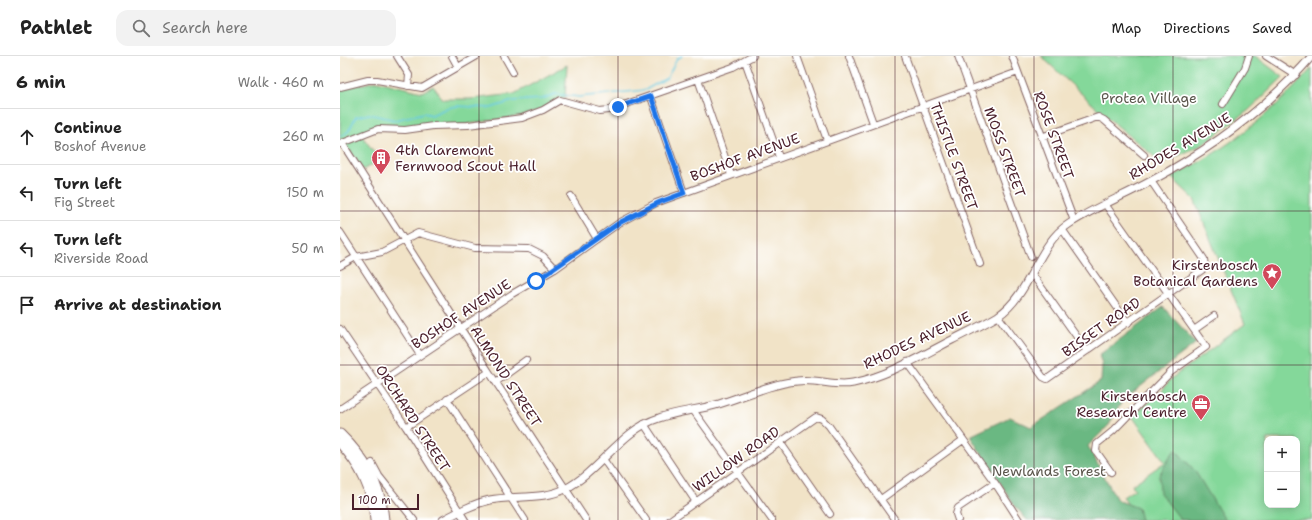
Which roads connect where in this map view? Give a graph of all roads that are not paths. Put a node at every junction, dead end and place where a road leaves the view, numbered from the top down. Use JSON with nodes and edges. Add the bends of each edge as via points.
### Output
{"nodes":[{"id":1,"x":397,"y":56,"type":"edge"},
{"id":2,"x":452,"y":56,"type":"edge"},
{"id":3,"x":477,"y":56,"type":"edge"},
{"id":4,"x":504,"y":56,"type":"edge"},
{"id":5,"x":753,"y":56,"type":"edge"},
{"id":6,"x":797,"y":56,"type":"edge"},
{"id":7,"x":849,"y":56,"type":"edge"},
{"id":8,"x":905,"y":56,"type":"edge"},
{"id":9,"x":958,"y":56,"type":"edge"},
{"id":10,"x":1012,"y":56,"type":"edge"},
{"id":11,"x":1249,"y":56,"type":"edge"},
{"id":12,"x":1266,"y":56,"type":"edge"},
{"id":13,"x":1312,"y":56,"type":"edge"},
{"id":14,"x":745,"y":61,"type":"junction"},
{"id":15,"x":458,"y":67,"type":"junction"},
{"id":16,"x":513,"y":72,"type":"dead end"},
{"id":17,"x":1018,"y":72,"type":"junction"},
{"id":18,"x":1296,"y":74,"type":"junction"},
{"id":19,"x":698,"y":79,"type":"junction"},
{"id":20,"x":408,"y":86,"type":"junction"},
{"id":21,"x":340,"y":87,"type":"edge"},
{"id":22,"x":970,"y":89,"type":"junction"},
{"id":23,"x":651,"y":96,"type":"junction"},
{"id":24,"x":1223,"y":104,"type":"dead end"},
{"id":25,"x":923,"y":107,"type":"junction"},
{"id":26,"x":873,"y":123,"type":"junction"},
{"id":27,"x":1041,"y":137,"type":"junction"},
{"id":28,"x":827,"y":140,"type":"junction"},
{"id":29,"x":341,"y":144,"type":"edge"},
{"id":30,"x":1144,"y":155,"type":"dead end"},
{"id":31,"x":779,"y":157,"type":"junction"},
{"id":32,"x":730,"y":175,"type":"junction"},
{"id":33,"x":1151,"y":181,"type":"junction"},
{"id":34,"x":684,"y":193,"type":"junction"},
{"id":35,"x":571,"y":196,"type":"dead end"},
{"id":36,"x":1105,"y":204,"type":"junction"},
{"id":37,"x":1074,"y":221,"type":"junction"},
{"id":38,"x":1062,"y":229,"type":"junction"},
{"id":39,"x":340,"y":232,"type":"edge"},
{"id":40,"x":597,"y":239,"type":"junction"},
{"id":41,"x":406,"y":241,"type":"junction"},
{"id":42,"x":356,"y":257,"type":"junction"},
{"id":43,"x":1031,"y":257,"type":"dead end"},
{"id":44,"x":980,"y":264,"type":"dead end"},
{"id":45,"x":340,"y":266,"type":"edge"},
{"id":46,"x":555,"y":269,"type":"junction"},
{"id":47,"x":1032,"y":274,"type":"junction"},
{"id":48,"x":1169,"y":295,"type":"junction"},
{"id":49,"x":998,"y":316,"type":"junction"},
{"id":50,"x":1214,"y":316,"type":"dead end"},
{"id":51,"x":1128,"y":323,"type":"junction"},
{"id":52,"x":340,"y":329,"type":"edge"},
{"id":53,"x":461,"y":329,"type":"junction"},
{"id":54,"x":1194,"y":330,"type":"junction"},
{"id":55,"x":1087,"y":351,"type":"junction"},
{"id":56,"x":420,"y":355,"type":"junction"},
{"id":57,"x":526,"y":360,"type":"dead end"},
{"id":58,"x":907,"y":362,"type":"junction"},
{"id":59,"x":489,"y":372,"type":"junction"},
{"id":60,"x":496,"y":382,"type":"junction"},
{"id":61,"x":378,"y":384,"type":"junction"},
{"id":62,"x":447,"y":399,"type":"junction"},
{"id":63,"x":340,"y":409,"type":"edge"},
{"id":64,"x":693,"y":410,"type":"junction"},
{"id":65,"x":644,"y":424,"type":"junction"},
{"id":66,"x":406,"y":427,"type":"junction"},
{"id":67,"x":340,"y":434,"type":"edge"},
{"id":68,"x":963,"y":440,"type":"junction"},
{"id":69,"x":780,"y":442,"type":"junction"},
{"id":70,"x":340,"y":443,"type":"edge"},
{"id":71,"x":603,"y":458,"type":"junction"},
{"id":72,"x":372,"y":463,"type":"dead end"},
{"id":73,"x":739,"y":472,"type":"junction"},
{"id":74,"x":1111,"y":472,"type":"dead end"},
{"id":75,"x":995,"y":483,"type":"junction"},
{"id":76,"x":565,"y":489,"type":"junction"},
{"id":77,"x":510,"y":498,"type":"junction"},
{"id":78,"x":881,"y":499,"type":"junction"},
{"id":79,"x":696,"y":502,"type":"junction"},
{"id":80,"x":459,"y":512,"type":"junction"},
{"id":81,"x":830,"y":514,"type":"dead end"},
{"id":82,"x":375,"y":520,"type":"edge"},
{"id":83,"x":384,"y":520,"type":"edge"},
{"id":84,"x":414,"y":520,"type":"edge"},
{"id":85,"x":443,"y":520,"type":"edge"},
{"id":86,"x":464,"y":520,"type":"edge"},
{"id":87,"x":525,"y":520,"type":"edge"},
{"id":88,"x":586,"y":520,"type":"edge"},
{"id":89,"x":646,"y":520,"type":"edge"},
{"id":90,"x":670,"y":520,"type":"edge"},
{"id":91,"x":772,"y":520,"type":"edge"},
{"id":92,"x":895,"y":520,"type":"edge"},
{"id":93,"x":958,"y":520,"type":"edge"},
{"id":94,"x":1019,"y":520,"type":"edge"}],
"edges":[{"from":1,"to":20,"type":"street","via":[[408,75]]},
{"from":2,"to":15,"type":"street"},
{"from":3,"to":15,"type":"street"},
{"from":4,"to":16,"type":"street"},
{"from":5,"to":14,"type":"street"},
{"from":6,"to":28,"type":"street"},
{"from":7,"to":26,"type":"street"},
{"from":8,"to":25,"type":"street","name":"THISTLE STREET"},
{"from":9,"to":22,"type":"street","name":"MOSS STREET"},
{"from":10,"to":17,"type":"street","name":"ROSE STREET"},
{"from":11,"to":24,"type":"street"},
{"from":12,"to":18,"type":"street"},
{"from":13,"to":18,"type":"main road","name":"RHODES AVENUE"},
{"from":14,"to":19,"type":"street"},
{"from":14,"to":31,"type":"street"},
{"from":15,"to":20,"type":"street","via":[[422,88]]},
{"from":17,"to":22,"type":"street","name":"BOSHOF AVENUE"},
{"from":17,"to":27,"type":"street","name":"ROSE STREET"},
{"from":18,"to":33,"type":"main road","name":"RHODES AVENUE","via":[[1247,120]]},
{"from":19,"to":23,"type":"street"},
{"from":19,"to":32,"type":"street"},
{"from":20,"to":21,"type":"street","via":[[368,80]]},
{"from":22,"to":25,"type":"street","name":"BOSHOF AVENUE"},
{"from":22,"to":43,"type":"street","name":"MOSS STREET"},
{"from":23,"to":29,"type":"street","via":[[604,111],[560,100],[522,118],[405,130],[381,128]]},
{"from":23,"to":34,"type":"street"},
{"from":25,"to":26,"type":"street","name":"BOSHOF AVENUE"},
{"from":25,"to":44,"type":"street","name":"THISTLE STREET"},
{"from":26,"to":28,"type":"street","name":"BOSHOF AVENUE"},
{"from":27,"to":30,"type":"street","via":[[1098,117]]},
{"from":27,"to":37,"type":"street","name":"ROSE STREET"},
{"from":28,"to":31,"type":"street","name":"BOSHOF AVENUE"},
{"from":29,"to":41,"type":"street","name":"ALMOND STREET"},
{"from":31,"to":32,"type":"street","name":"BOSHOF AVENUE"},
{"from":32,"to":34,"type":"street","name":"BOSHOF AVENUE"},
{"from":33,"to":36,"type":"main road","name":"RHODES AVENUE"},
{"from":33,"to":48,"type":"street","name":"BISSET ROAD","via":[[1204,259],[1205,266],[1202,270]]},
{"from":34,"to":40,"type":"street","name":"BOSHOF AVENUE","via":[[656,203],[619,223]]},
{"from":35,"to":40,"type":"street"},
{"from":36,"to":37,"type":"main road","name":"RHODES AVENUE"},
{"from":36,"to":48,"type":"street"},
{"from":37,"to":38,"type":"main road","name":"RHODES AVENUE"},
{"from":38,"to":47,"type":"main road","name":"RHODES AVENUE"},
{"from":38,"to":51,"type":"street"},
{"from":39,"to":42,"type":"street"},
{"from":40,"to":46,"type":"street","name":"BOSHOF AVENUE"},
{"from":41,"to":42,"type":"street","via":[[382,252]]},
{"from":41,"to":46,"type":"street","via":[[418,234],[475,248],[529,249],[543,256]]},
{"from":41,"to":53,"type":"street","name":"ALMOND STREET"},
{"from":42,"to":45,"type":"street"},
{"from":42,"to":56,"type":"street"},
{"from":46,"to":53,"type":"street","name":"BOSHOF AVENUE","via":[[512,294]]},
{"from":47,"to":49,"type":"main road","name":"RHODES AVENUE","via":[[1016,299]]},
{"from":47,"to":55,"type":"street"},
{"from":48,"to":51,"type":"street","name":"BISSET ROAD"},
{"from":48,"to":54,"type":"street"},
{"from":49,"to":55,"type":"street","name":"BISSET ROAD","via":[[1043,378],[1048,379]]},
{"from":49,"to":58,"type":"main road","name":"RHODES AVENUE"},
{"from":50,"to":54,"type":"street"},
{"from":51,"to":55,"type":"street","name":"BISSET ROAD"},
{"from":52,"to":61,"type":"street","name":"ORCHARD STREET"},
{"from":53,"to":56,"type":"street","name":"BOSHOF AVENUE"},
{"from":53,"to":59,"type":"street","name":"ALMOND STREET"},
{"from":54,"to":74,"type":"street","via":[[1206,347],[1171,372],[1113,431],[1096,444],[1096,451]]},
{"from":56,"to":61,"type":"street","name":"BOSHOF AVENUE"},
{"from":57,"to":60,"type":"street"},
{"from":58,"to":64,"type":"main road","name":"RHODES AVENUE","via":[[853,383],[798,381]]},
{"from":58,"to":68,"type":"street"},
{"from":59,"to":60,"type":"street","name":"ALMOND STREET"},
{"from":59,"to":62,"type":"street"},
{"from":60,"to":76,"type":"street","name":"ALMOND STREET"},
{"from":61,"to":63,"type":"street","name":"BOSHOF AVENUE"},
{"from":61,"to":66,"type":"street","name":"ORCHARD STREET"},
{"from":62,"to":66,"type":"street"},
{"from":62,"to":77,"type":"street"},
{"from":64,"to":65,"type":"main road","name":"RHODES AVENUE"},
{"from":64,"to":73,"type":"street"},
{"from":65,"to":71,"type":"main road","name":"RHODES AVENUE"},
{"from":65,"to":79,"type":"street"},
{"from":66,"to":80,"type":"street","name":"ORCHARD STREET"},
{"from":67,"to":83,"type":"highway","via":[[356,449],[373,475],[382,500]]},
{"from":68,"to":75,"type":"street"},
{"from":68,"to":78,"type":"street"},
{"from":69,"to":73,"type":"street","name":"WILLOW ROAD"},
{"from":69,"to":78,"type":"street","name":"WILLOW ROAD","via":[[816,418],[822,419]]},
{"from":69,"to":81,"type":"street"},
{"from":70,"to":82,"type":"highway","via":[[354,458],[362,472],[372,496]]},
{"from":71,"to":76,"type":"main road","name":"RHODES AVENUE"},
{"from":71,"to":89,"type":"street"},
{"from":72,"to":84,"type":"street","via":[[379,476]]},
{"from":73,"to":79,"type":"street","name":"WILLOW ROAD"},
{"from":73,"to":91,"type":"street"},
{"from":75,"to":93,"type":"street","via":[[960,505],[956,510]]},
{"from":75,"to":94,"type":"street"},
{"from":76,"to":77,"type":"main road","name":"RHODES AVENUE","via":[[541,495]]},
{"from":76,"to":88,"type":"street","name":"ALMOND STREET"},
{"from":77,"to":80,"type":"main road","name":"RHODES AVENUE","via":[[491,500]]},
{"from":77,"to":87,"type":"street"},
{"from":78,"to":92,"type":"street"},
{"from":79,"to":90,"type":"street","name":"WILLOW ROAD"},
{"from":80,"to":85,"type":"main road","name":"RHODES AVENUE"},
{"from":80,"to":86,"type":"street","name":"ORCHARD STREET"}]}
